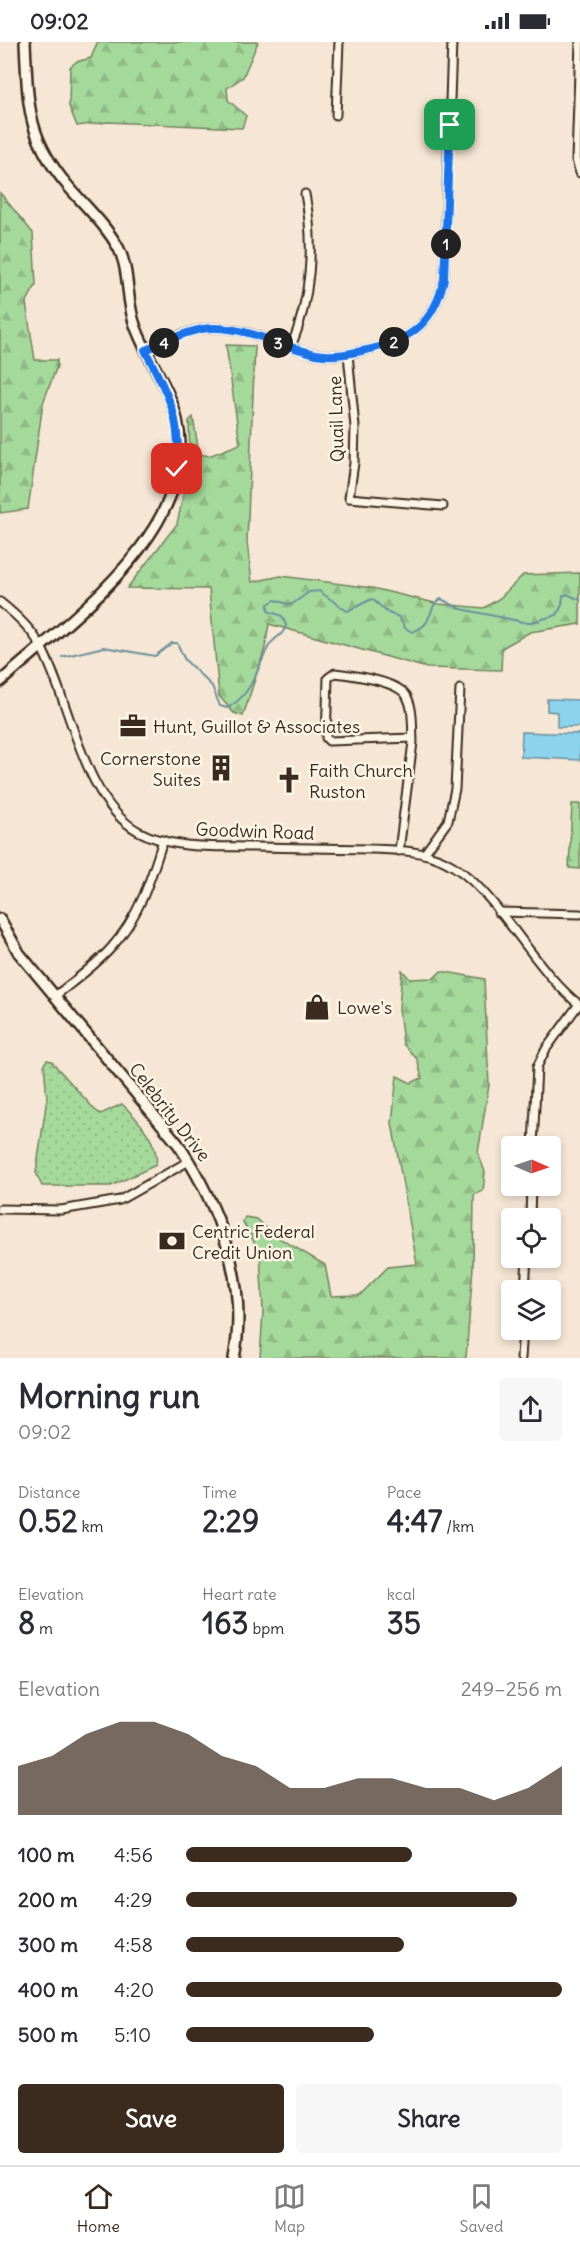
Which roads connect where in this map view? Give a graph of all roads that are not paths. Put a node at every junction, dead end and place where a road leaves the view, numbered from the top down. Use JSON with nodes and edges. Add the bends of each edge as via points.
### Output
{"nodes":[{"id":1,"x":25,"y":42,"type":"edge"},
{"id":2,"x":339,"y":42,"type":"edge"},
{"id":3,"x":452,"y":42,"type":"edge"},
{"id":4,"x":580,"y":42,"type":"edge"},
{"id":5,"x":579,"y":73,"type":"edge"},
{"id":6,"x":336,"y":115,"type":"dead end"},
{"id":7,"x":580,"y":173,"type":"edge"},
{"id":8,"x":305,"y":194,"type":"dead end"},
{"id":9,"x":291,"y":347,"type":"junction"},
{"id":10,"x":145,"y":350,"type":"junction"},
{"id":11,"x":348,"y":354,"type":"junction"},
{"id":12,"x":443,"y":506,"type":"dead end"},
{"id":13,"x":0,"y":602,"type":"edge"},
{"id":14,"x":41,"y":645,"type":"junction"},
{"id":15,"x":0,"y":682,"type":"edge"},
{"id":16,"x":460,"y":689,"type":"dead end"},
{"id":17,"x":413,"y":738,"type":"junction"},
{"id":18,"x":164,"y":840,"type":"junction"},
{"id":19,"x":399,"y":850,"type":"junction"},
{"id":20,"x":424,"y":854,"type":"junction"},
{"id":21,"x":498,"y":912,"type":"junction"},
{"id":22,"x":580,"y":914,"type":"edge"},
{"id":23,"x":0,"y":919,"type":"edge"},
{"id":24,"x":55,"y":996,"type":"junction"},
{"id":25,"x":579,"y":1005,"type":"edge"},
{"id":26,"x":533,"y":1136,"type":"edge"},
{"id":27,"x":189,"y":1161,"type":"junction"},
{"id":28,"x":0,"y":1209,"type":"edge"},
{"id":29,"x":523,"y":1340,"type":"edge"},
{"id":30,"x":234,"y":1358,"type":"edge"},
{"id":31,"x":522,"y":1358,"type":"edge"}],
"edges":[{"from":1,"to":10,"type":"street","via":[[31,120],[40,147],[119,251],[134,323]]},
{"from":2,"to":6,"type":"street"},
{"from":3,"to":11,"type":"street","via":[[446,251],[437,302],[414,333],[390,344]]},
{"from":4,"to":5,"type":"street"},
{"from":5,"to":7,"type":"street","via":[[576,160]]},
{"from":8,"to":9,"type":"street","via":[[308,285],[304,315]]},
{"from":9,"to":10,"type":"street","via":[[247,333],[214,328]]},
{"from":9,"to":11,"type":"street","via":[[319,354]]},
{"from":10,"to":14,"type":"street","via":[[177,420],[180,443],[170,498],[157,525],[118,574]]},
{"from":11,"to":12,"type":"street","name":"Quail Lane","via":[[355,427],[349,498]]},
{"from":13,"to":14,"type":"street","name":"Goodwin Road"},
{"from":14,"to":15,"type":"street"},
{"from":14,"to":18,"type":"street","name":"Goodwin Road","via":[[101,791],[123,820]]},
{"from":16,"to":20,"type":"street","via":[[451,810],[448,821]]},
{"from":17,"to":17,"type":"street","via":[[409,705],[399,688],[335,673],[328,678],[329,741]]},
{"from":17,"to":19,"type":"street"},
{"from":18,"to":19,"type":"street","name":"Goodwin Road","via":[[205,845]]},
{"from":18,"to":24,"type":"street","via":[[138,910],[124,932],[110,950]]},
{"from":19,"to":20,"type":"street","name":"Goodwin Road"},
{"from":20,"to":21,"type":"street","name":"Goodwin Road","via":[[452,865]]},
{"from":21,"to":22,"type":"street"},
{"from":21,"to":25,"type":"street","name":"Goodwin Road","via":[[554,982]]},
{"from":23,"to":24,"type":"street","name":"Celebrity Drive","via":[[19,953]]},
{"from":24,"to":27,"type":"street","name":"Celebrity Drive"},
{"from":25,"to":26,"type":"street","via":[[537,1067]]},
{"from":27,"to":28,"type":"street","via":[[120,1200],[61,1210]]},
{"from":27,"to":30,"type":"street","name":"Celebrity Drive","via":[[213,1202],[224,1233],[237,1316]]},
{"from":29,"to":31,"type":"street"}]}
